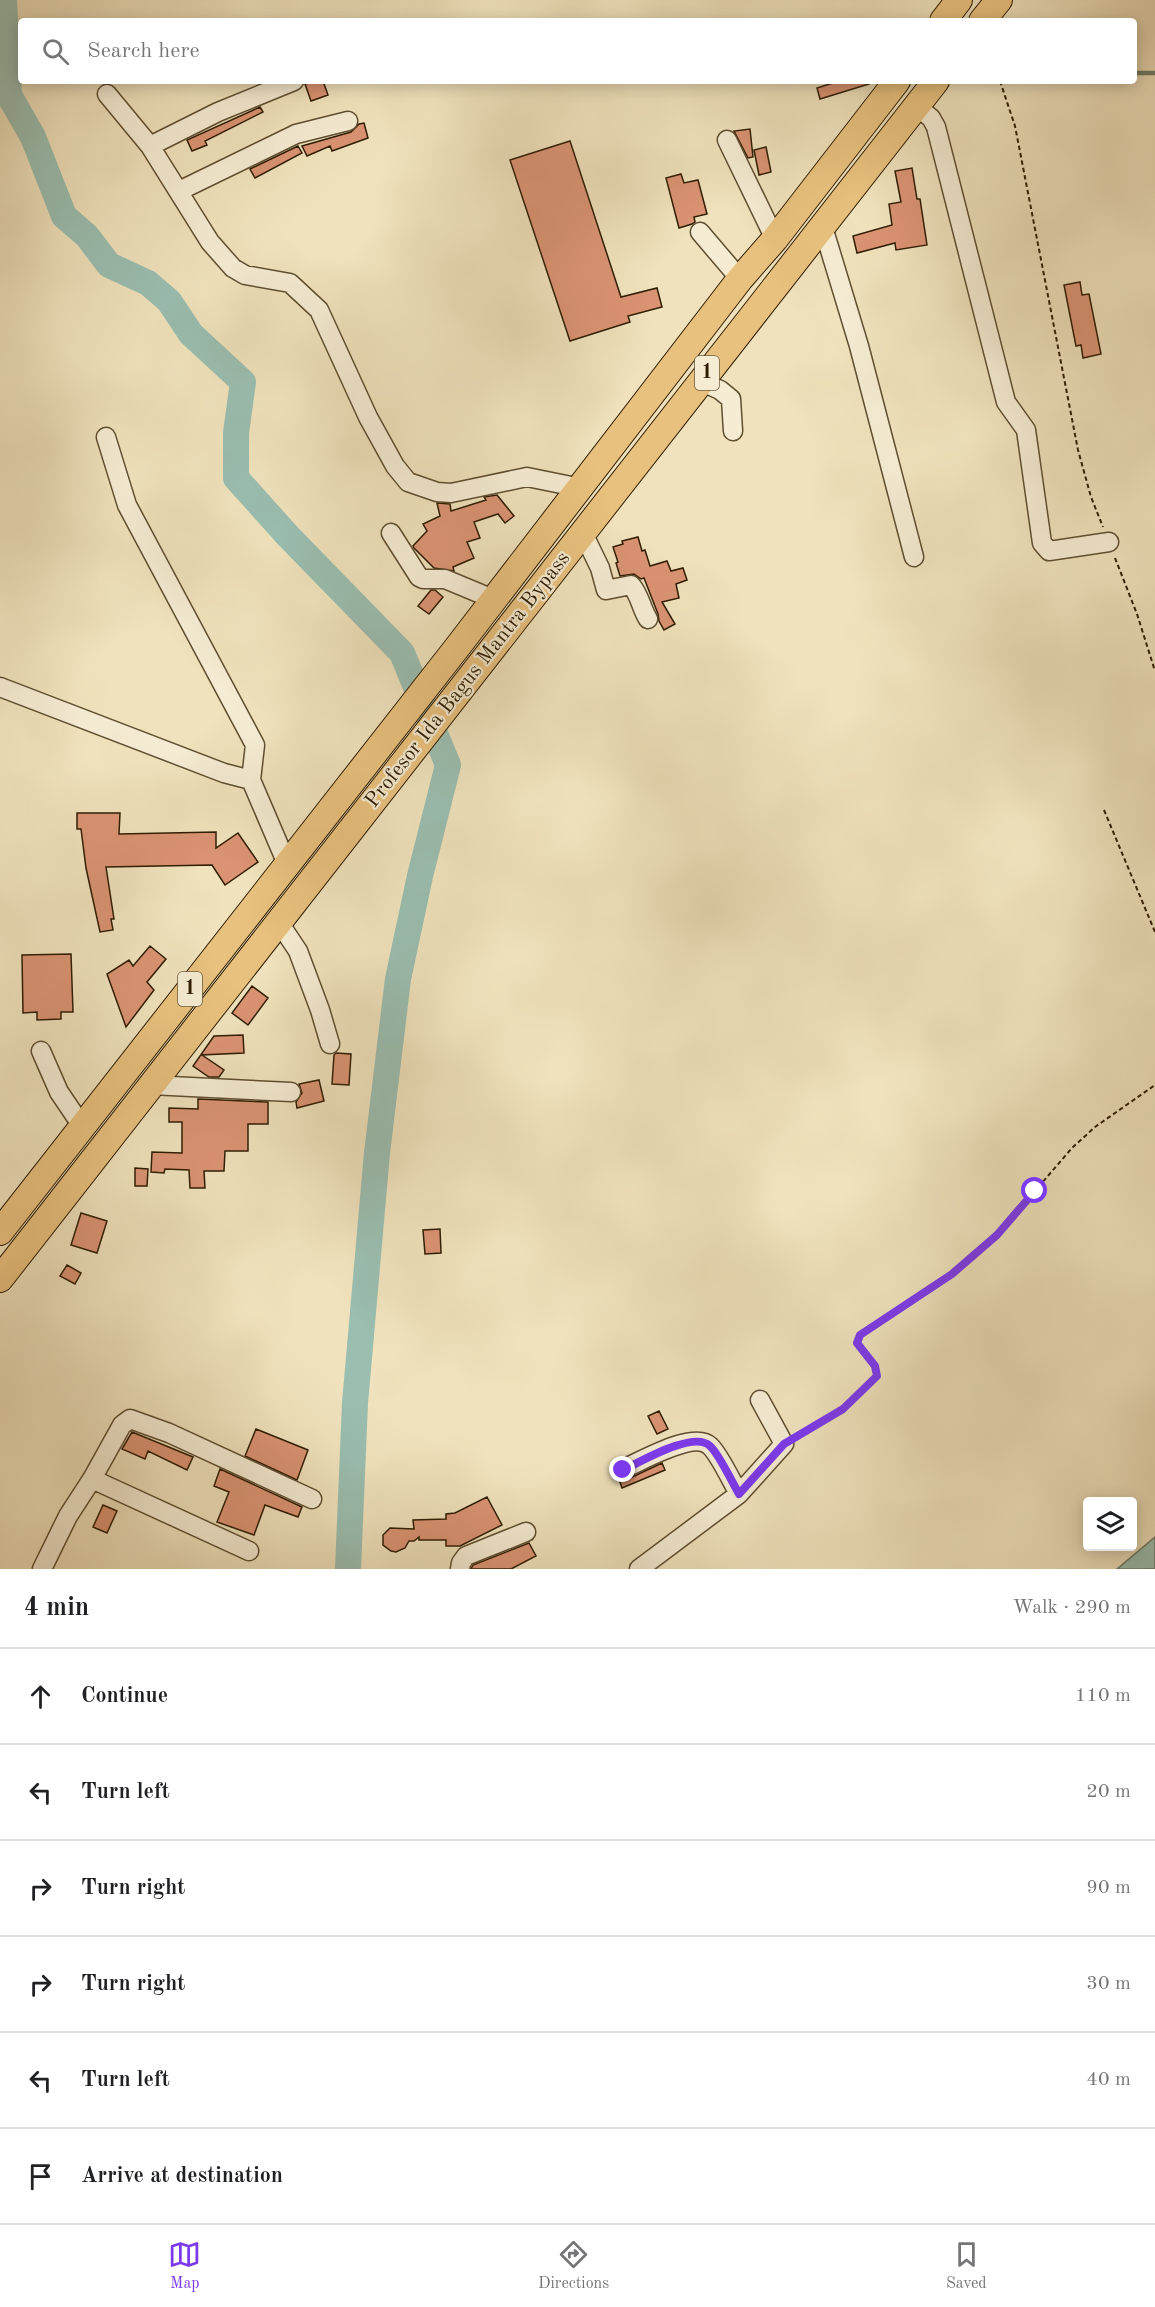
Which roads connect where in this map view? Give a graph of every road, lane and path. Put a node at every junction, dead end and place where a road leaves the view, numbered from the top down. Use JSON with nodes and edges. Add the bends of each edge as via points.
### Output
{"nodes":[{"id":1,"x":959,"y":0,"type":"edge"},
{"id":2,"x":999,"y":0,"type":"edge"},
{"id":3,"x":945,"y":18,"type":"edge"},
{"id":4,"x":984,"y":18,"type":"edge"},
{"id":5,"x":287,"y":84,"type":"edge"},
{"id":6,"x":895,"y":84,"type":"edge"},
{"id":7,"x":934,"y":84,"type":"edge"},
{"id":8,"x":1001,"y":84,"type":"edge"},
{"id":9,"x":106,"y":94,"type":"dead end"},
{"id":10,"x":916,"y":106,"type":"junction"},
{"id":11,"x":348,"y":121,"type":"dead end"},
{"id":12,"x":727,"y":140,"type":"dead end"},
{"id":13,"x":150,"y":146,"type":"junction"},
{"id":14,"x":179,"y":191,"type":"junction"},
{"id":15,"x":823,"y":227,"type":"junction"},
{"id":16,"x":700,"y":232,"type":"dead end"},
{"id":17,"x":775,"y":239,"type":"junction"},
{"id":18,"x":740,"y":279,"type":"junction"},
{"id":19,"x":700,"y":381,"type":"junction"},
{"id":20,"x":733,"y":431,"type":"dead end"},
{"id":21,"x":106,"y":437,"type":"dead end"},
{"id":22,"x":581,"y":488,"type":"junction"},
{"id":23,"x":391,"y":532,"type":"dead end"},
{"id":24,"x":583,"y":532,"type":"junction"},
{"id":25,"x":1109,"y":542,"type":"junction"},
{"id":26,"x":914,"y":557,"type":"dead end"},
{"id":27,"x":494,"y":599,"type":"junction"},
{"id":28,"x":648,"y":619,"type":"dead end"},
{"id":29,"x":1155,"y":671,"type":"edge"},
{"id":30,"x":0,"y":687,"type":"edge"},
{"id":31,"x":251,"y":780,"type":"junction"},
{"id":32,"x":1104,"y":810,"type":"dead end"},
{"id":33,"x":287,"y":864,"type":"junction"},
{"id":34,"x":278,"y":921,"type":"junction"},
{"id":35,"x":1155,"y":932,"type":"edge"},
{"id":36,"x":330,"y":1044,"type":"dead end"},
{"id":37,"x":41,"y":1051,"type":"dead end"},
{"id":38,"x":151,"y":1085,"type":"junction"},
{"id":39,"x":1155,"y":1085,"type":"edge"},
{"id":40,"x":291,"y":1092,"type":"dead end"},
{"id":41,"x":82,"y":1126,"type":"junction"},
{"id":42,"x":3,"y":1223,"type":"edge"},
{"id":43,"x":0,"y":1279,"type":"edge"},
{"id":44,"x":759,"y":1400,"type":"dead end"},
{"id":45,"x":784,"y":1444,"type":"junction"},
{"id":46,"x":623,"y":1470,"type":"dead end"},
{"id":47,"x":92,"y":1479,"type":"junction"},
{"id":48,"x":739,"y":1494,"type":"junction"},
{"id":49,"x":312,"y":1499,"type":"dead end"},
{"id":50,"x":526,"y":1532,"type":"dead end"},
{"id":51,"x":249,"y":1551,"type":"dead end"},
{"id":52,"x":42,"y":1569,"type":"edge"},
{"id":53,"x":460,"y":1569,"type":"edge"},
{"id":54,"x":639,"y":1569,"type":"edge"}],
"edges":[{"from":1,"to":3,"type":"highway"},
{"from":2,"to":4,"type":"highway"},
{"from":5,"to":13,"type":"street"},
{"from":6,"to":17,"type":"highway","name":"Profesor Ida Bagus Mantra Bypass","number":"1"},
{"from":7,"to":10,"type":"highway","name":"Profesor Ida Bagus Mantra Bypass","number":"1"},
{"from":8,"to":25,"type":"path","via":[[1015,126],[1078,450]]},
{"from":9,"to":13,"type":"street"},
{"from":10,"to":15,"type":"highway","name":"Profesor Ida Bagus Mantra Bypass","number":"1"},
{"from":10,"to":25,"type":"street","via":[[936,127],[1006,402],[1026,430],[1042,543],[1049,551]]},
{"from":11,"to":14,"type":"street","via":[[296,134]]},
{"from":12,"to":17,"type":"street"},
{"from":13,"to":14,"type":"street"},
{"from":14,"to":22,"type":"street","via":[[210,242],[233,268],[245,275],[290,283],[319,310],[368,417],[408,482],[451,493],[527,477]]},
{"from":15,"to":19,"type":"highway","name":"Profesor Ida Bagus Mantra Bypass","number":"1"},
{"from":15,"to":26,"type":"street","via":[[859,346]]},
{"from":16,"to":18,"type":"street"},
{"from":17,"to":18,"type":"highway","name":"Profesor Ida Bagus Mantra Bypass","number":"1"},
{"from":18,"to":22,"type":"highway","name":"Profesor Ida Bagus Mantra Bypass","number":"1"},
{"from":19,"to":20,"type":"street","via":[[731,399]]},
{"from":19,"to":24,"type":"highway","name":"Profesor Ida Bagus Mantra Bypass","number":"1"},
{"from":21,"to":31,"type":"street","via":[[127,505],[255,745]]},
{"from":22,"to":27,"type":"highway","name":"Profesor Ida Bagus Mantra Bypass","number":"1"},
{"from":23,"to":27,"type":"street","via":[[419,577],[445,579]]},
{"from":24,"to":28,"type":"street","via":[[606,590],[631,585]]},
{"from":24,"to":34,"type":"highway","name":"Profesor Ida Bagus Mantra Bypass","number":"1"},
{"from":25,"to":29,"type":"path"},
{"from":27,"to":33,"type":"highway","name":"Profesor Ida Bagus Mantra Bypass","number":"1"},
{"from":30,"to":31,"type":"street"},
{"from":31,"to":33,"type":"street"},
{"from":32,"to":35,"type":"path"},
{"from":33,"to":41,"type":"highway","name":"Profesor Ida Bagus Mantra Bypass","number":"1"},
{"from":34,"to":36,"type":"street","via":[[298,951]]},
{"from":34,"to":38,"type":"highway","name":"Profesor Ida Bagus Mantra Bypass","number":"1"},
{"from":37,"to":41,"type":"street","via":[[59,1092]]},
{"from":38,"to":40,"type":"street"},
{"from":38,"to":43,"type":"highway","name":"Profesor Ida Bagus Mantra Bypass","number":"1"},
{"from":39,"to":45,"type":"path","via":[[1072,1148],[997,1235],[952,1274],[860,1335],[857,1343],[875,1366],[877,1376],[843,1409]]},
{"from":41,"to":42,"type":"highway","name":"Profesor Ida Bagus Mantra Bypass","number":"1"},
{"from":44,"to":45,"type":"street"},
{"from":45,"to":48,"type":"street"},
{"from":46,"to":48,"type":"street","via":[[681,1443],[698,1441],[710,1445]]},
{"from":47,"to":49,"type":"street","via":[[122,1425],[130,1419]]},
{"from":47,"to":51,"type":"street"},
{"from":47,"to":52,"type":"street","via":[[68,1516]]},
{"from":48,"to":54,"type":"street"},
{"from":50,"to":53,"type":"street","via":[[466,1556]]}]}
